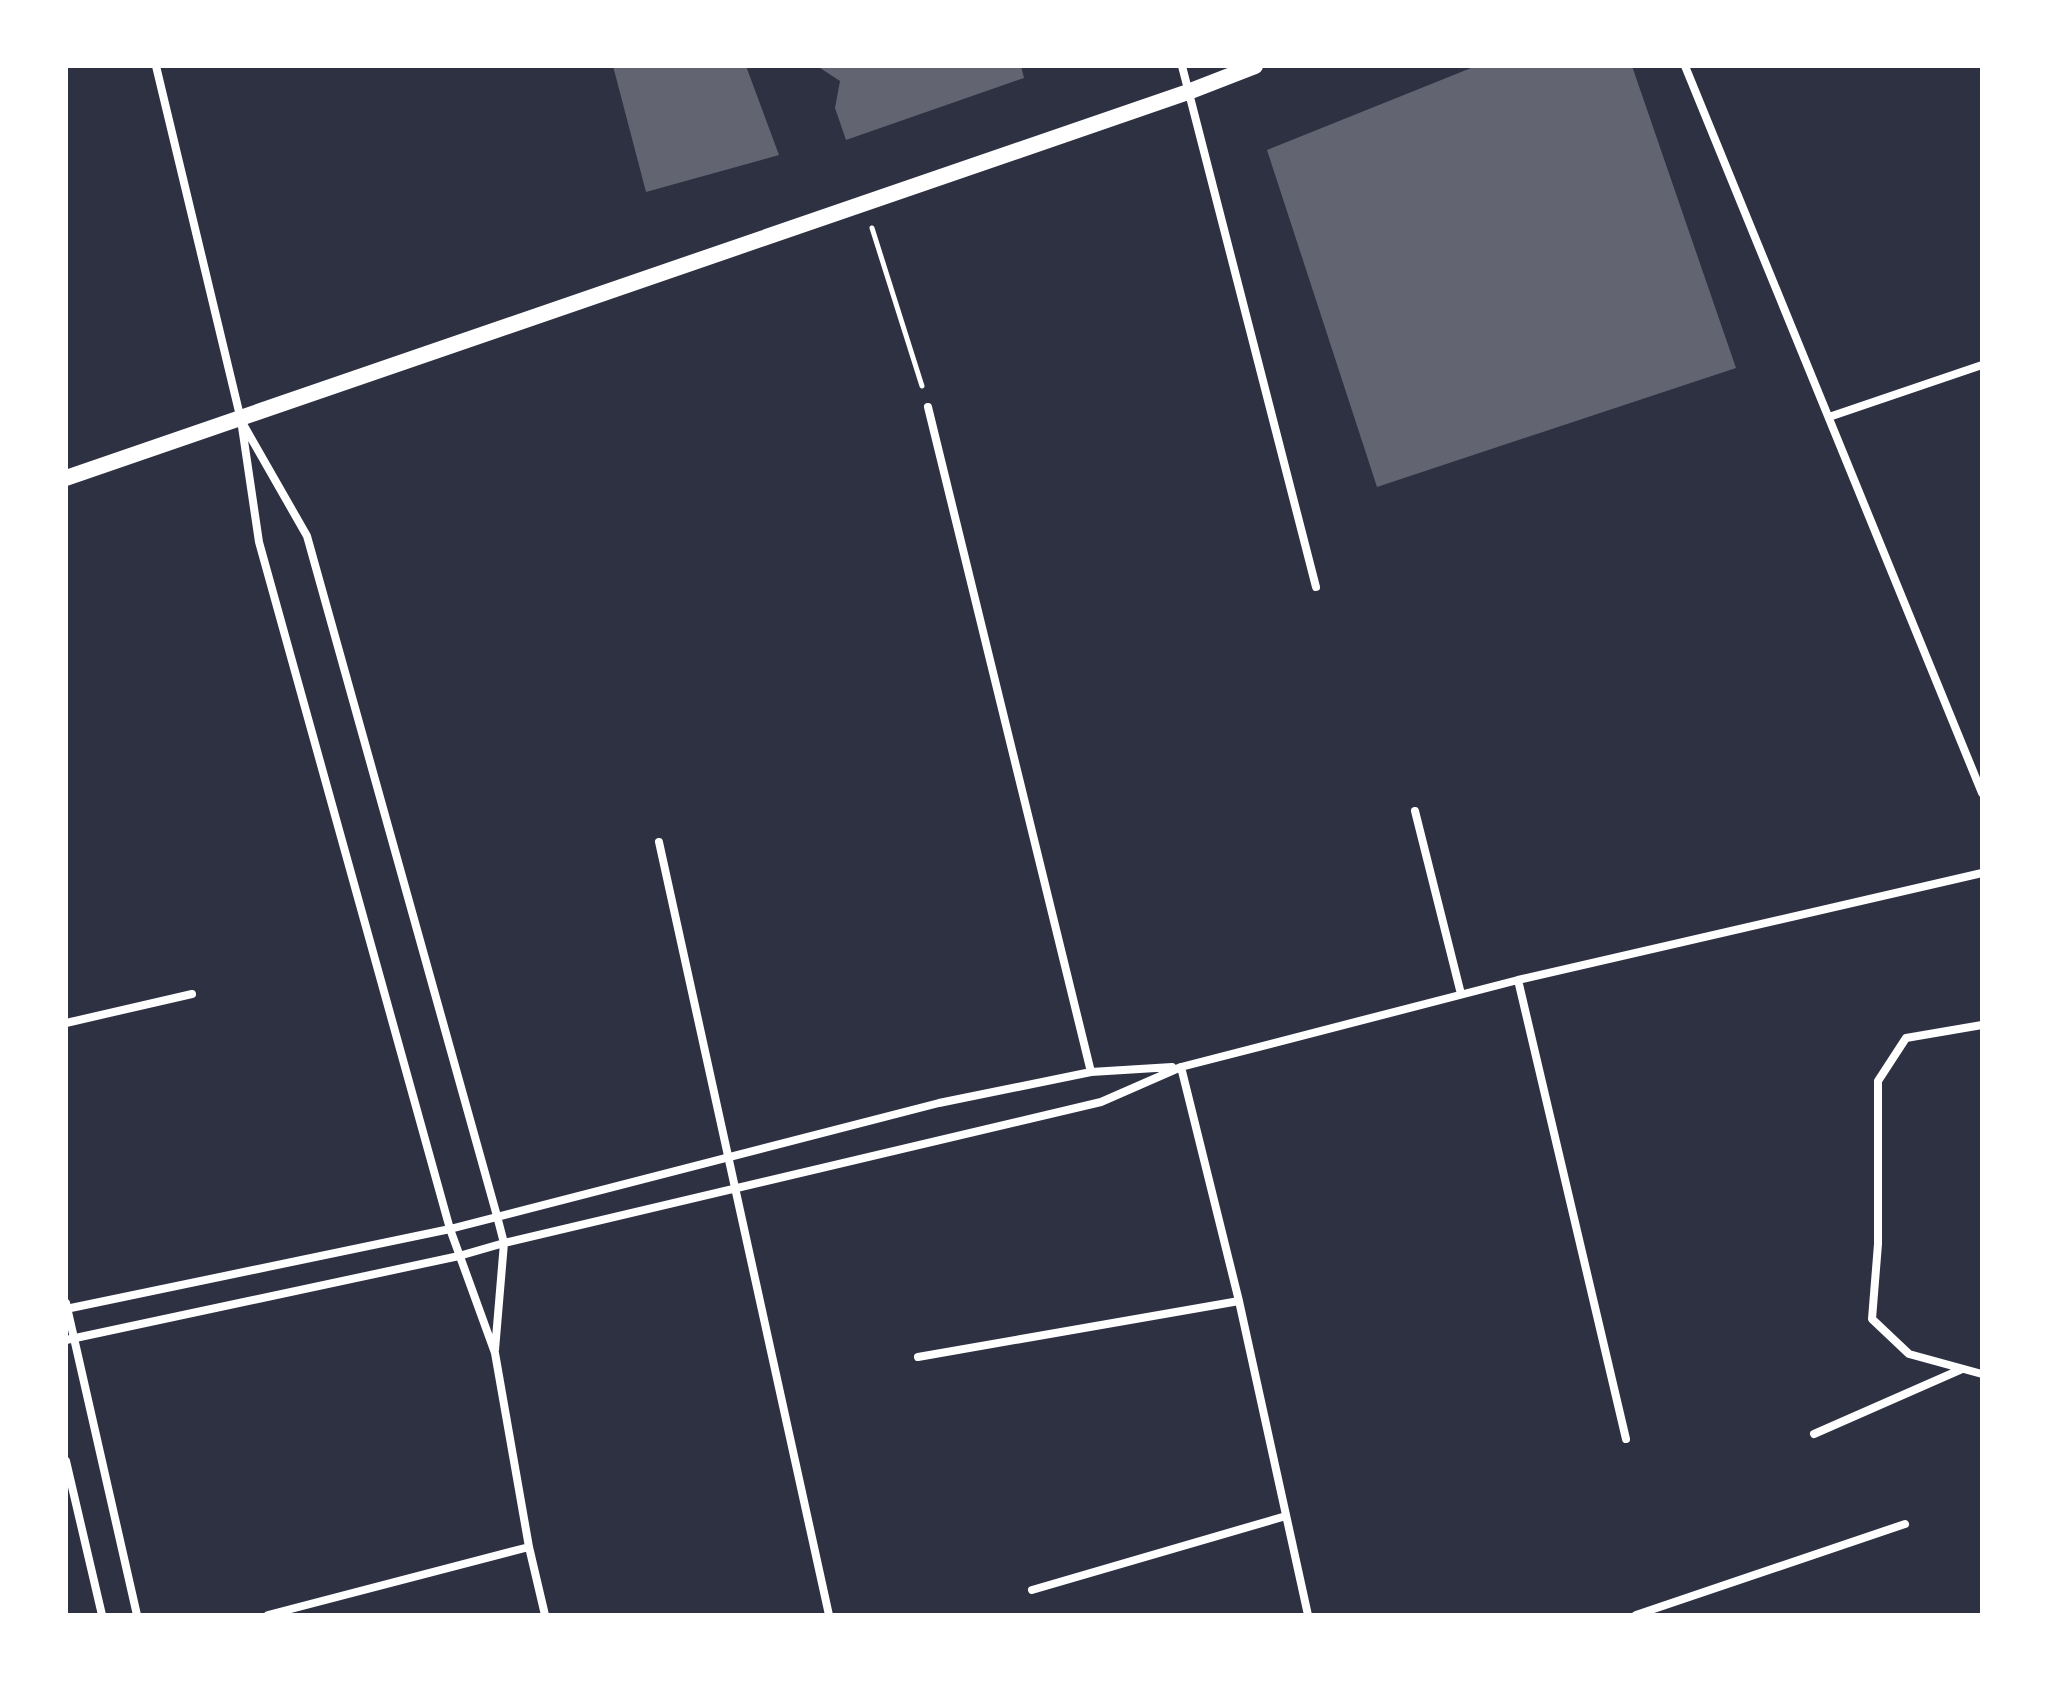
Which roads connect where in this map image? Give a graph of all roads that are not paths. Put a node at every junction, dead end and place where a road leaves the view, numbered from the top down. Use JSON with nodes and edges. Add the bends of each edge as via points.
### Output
{"nodes":[{"id":1,"x":156,"y":66,"type":"edge"},
{"id":2,"x":1182,"y":66,"type":"edge"},
{"id":3,"x":1255,"y":66,"type":"edge"},
{"id":4,"x":1685,"y":66,"type":"edge"},
{"id":5,"x":1188,"y":92,"type":"junction"},
{"id":6,"x":1982,"y":365,"type":"edge"},
{"id":7,"x":928,"y":407,"type":"road end"},
{"id":8,"x":1829,"y":417,"type":"junction"},
{"id":9,"x":241,"y":420,"type":"junction"},
{"id":10,"x":66,"y":478,"type":"edge"},
{"id":11,"x":1316,"y":587,"type":"dead end"},
{"id":12,"x":1982,"y":793,"type":"edge"},
{"id":13,"x":1415,"y":811,"type":"dead end"},
{"id":14,"x":659,"y":842,"type":"dead end"},
{"id":15,"x":1982,"y":873,"type":"edge"},
{"id":16,"x":1518,"y":980,"type":"junction"},
{"id":17,"x":192,"y":994,"type":"dead end"},
{"id":18,"x":1461,"y":994,"type":"junction"},
{"id":19,"x":66,"y":1023,"type":"edge"},
{"id":20,"x":1982,"y":1025,"type":"edge"},
{"id":21,"x":1181,"y":1067,"type":"junction"},
{"id":22,"x":1091,"y":1072,"type":"junction"},
{"id":23,"x":727,"y":1157,"type":"junction"},
{"id":24,"x":734,"y":1190,"type":"junction"},
{"id":25,"x":497,"y":1216,"type":"junction"},
{"id":26,"x":450,"y":1229,"type":"junction"},
{"id":27,"x":504,"y":1243,"type":"junction"},
{"id":28,"x":459,"y":1256,"type":"junction"},
{"id":29,"x":1239,"y":1301,"type":"junction"},
{"id":30,"x":66,"y":1307,"type":"edge"},
{"id":31,"x":70,"y":1339,"type":"edge"},
{"id":32,"x":495,"y":1353,"type":"junction"},
{"id":33,"x":918,"y":1357,"type":"dead end"},
{"id":34,"x":1963,"y":1369,"type":"junction"},
{"id":35,"x":1982,"y":1374,"type":"edge"},
{"id":36,"x":1814,"y":1434,"type":"dead end"},
{"id":37,"x":1626,"y":1439,"type":"dead end"},
{"id":38,"x":66,"y":1461,"type":"edge"},
{"id":39,"x":1286,"y":1516,"type":"junction"},
{"id":40,"x":1905,"y":1524,"type":"dead end"},
{"id":41,"x":529,"y":1547,"type":"junction"},
{"id":42,"x":1032,"y":1590,"type":"dead end"},
{"id":43,"x":102,"y":1615,"type":"edge"},
{"id":44,"x":137,"y":1615,"type":"edge"},
{"id":45,"x":268,"y":1615,"type":"edge"},
{"id":46,"x":545,"y":1615,"type":"edge"},
{"id":47,"x":829,"y":1615,"type":"edge"},
{"id":48,"x":1308,"y":1615,"type":"edge"},
{"id":49,"x":1636,"y":1615,"type":"edge"}],
"edges":[{"from":1,"to":9,"type":"street"},
{"from":2,"to":5,"type":"street"},
{"from":3,"to":5,"type":"main road"},
{"from":4,"to":8,"type":"street"},
{"from":5,"to":9,"type":"main road"},
{"from":5,"to":11,"type":"street"},
{"from":6,"to":8,"type":"street"},
{"from":7,"to":22,"type":"street"},
{"from":8,"to":12,"type":"street"},
{"from":9,"to":10,"type":"main road"},
{"from":9,"to":25,"type":"street","via":[[307,536]]},
{"from":9,"to":26,"type":"street","via":[[259,542]]},
{"from":13,"to":18,"type":"street"},
{"from":14,"to":23,"type":"street"},
{"from":15,"to":16,"type":"street"},
{"from":16,"to":18,"type":"street"},
{"from":16,"to":37,"type":"street"},
{"from":17,"to":19,"type":"street"},
{"from":18,"to":21,"type":"street"},
{"from":20,"to":34,"type":"street","via":[[1906,1038],[1878,1081],[1878,1244],[1872,1319],[1909,1354]]},
{"from":21,"to":22,"type":"street"},
{"from":21,"to":24,"type":"street","via":[[1101,1102]]},
{"from":21,"to":29,"type":"street"},
{"from":22,"to":23,"type":"street","via":[[939,1103]]},
{"from":23,"to":24,"type":"street"},
{"from":23,"to":25,"type":"street"},
{"from":24,"to":27,"type":"street"},
{"from":24,"to":47,"type":"street"},
{"from":25,"to":26,"type":"street"},
{"from":25,"to":27,"type":"street"},
{"from":26,"to":28,"type":"street"},
{"from":26,"to":30,"type":"street"},
{"from":27,"to":28,"type":"street"},
{"from":27,"to":32,"type":"street"},
{"from":28,"to":31,"type":"street"},
{"from":28,"to":32,"type":"street"},
{"from":29,"to":33,"type":"street"},
{"from":29,"to":39,"type":"street"},
{"from":30,"to":31,"type":"street"},
{"from":31,"to":44,"type":"street"},
{"from":32,"to":41,"type":"street"},
{"from":34,"to":35,"type":"street"},
{"from":34,"to":36,"type":"street"},
{"from":38,"to":43,"type":"street"},
{"from":39,"to":42,"type":"street"},
{"from":39,"to":48,"type":"street"},
{"from":40,"to":49,"type":"street"},
{"from":41,"to":45,"type":"street"},
{"from":41,"to":46,"type":"street"}]}
